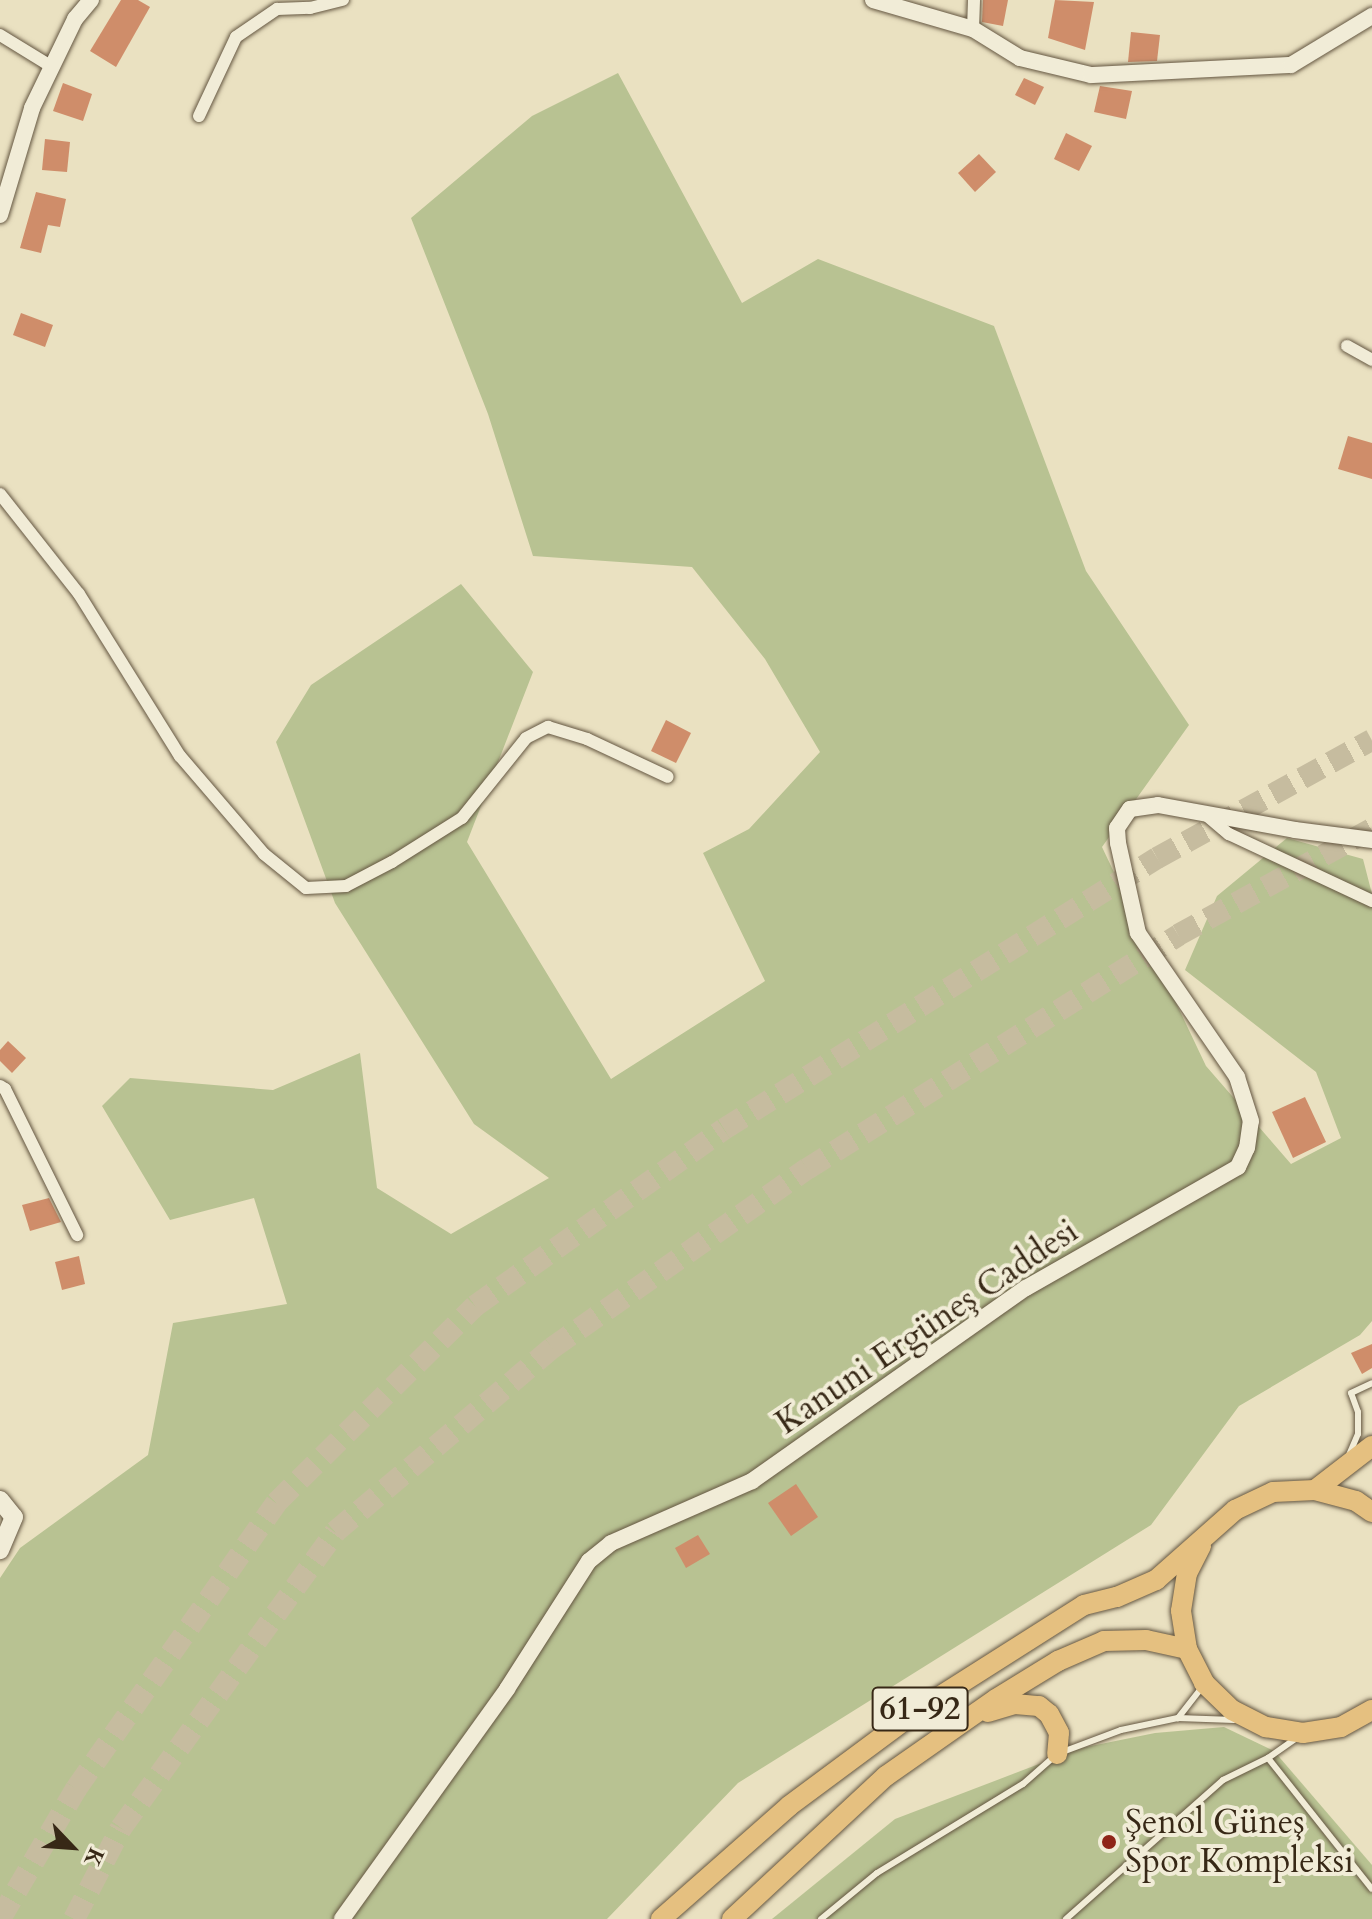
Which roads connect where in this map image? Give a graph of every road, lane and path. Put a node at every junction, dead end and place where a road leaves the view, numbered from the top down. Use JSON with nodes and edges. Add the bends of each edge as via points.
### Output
{"nodes":[{"id":1,"x":91,"y":0,"type":"edge"},
{"id":2,"x":343,"y":0,"type":"edge"},
{"id":3,"x":873,"y":0,"type":"edge"},
{"id":4,"x":974,"y":0,"type":"edge"},
{"id":5,"x":1372,"y":16,"type":"edge"},
{"id":6,"x":973,"y":29,"type":"junction"},
{"id":7,"x":0,"y":35,"type":"edge"},
{"id":8,"x":52,"y":67,"type":"junction"},
{"id":9,"x":199,"y":116,"type":"dead end"},
{"id":10,"x":0,"y":215,"type":"edge"},
{"id":11,"x":1347,"y":346,"type":"dead end"},
{"id":12,"x":1372,"y":360,"type":"edge"},
{"id":13,"x":0,"y":494,"type":"edge"},
{"id":14,"x":668,"y":777,"type":"dead end"},
{"id":15,"x":1203,"y":813,"type":"junction"},
{"id":16,"x":1372,"y":840,"type":"edge"},
{"id":17,"x":1372,"y":901,"type":"edge"},
{"id":18,"x":0,"y":1086,"type":"edge"},
{"id":19,"x":77,"y":1235,"type":"dead end"},
{"id":20,"x":1372,"y":1383,"type":"edge"},
{"id":21,"x":1372,"y":1446,"type":"edge"},
{"id":22,"x":1343,"y":1469,"type":"junction"},
{"id":23,"x":1315,"y":1490,"type":"junction"},
{"id":24,"x":0,"y":1500,"type":"edge"},
{"id":25,"x":1372,"y":1512,"type":"edge"},
{"id":26,"x":1205,"y":1539,"type":"junction"},
{"id":27,"x":0,"y":1550,"type":"edge"},
{"id":28,"x":1187,"y":1649,"type":"junction"},
{"id":29,"x":1204,"y":1683,"type":"junction"},
{"id":30,"x":1372,"y":1710,"type":"edge"},
{"id":31,"x":972,"y":1716,"type":"junction"},
{"id":32,"x":1178,"y":1718,"type":"junction"},
{"id":33,"x":1250,"y":1720,"type":"junction"},
{"id":34,"x":1303,"y":1733,"type":"junction"},
{"id":35,"x":1057,"y":1754,"type":"junction"},
{"id":36,"x":1268,"y":1758,"type":"junction"},
{"id":37,"x":1372,"y":1889,"type":"edge"},
{"id":38,"x":342,"y":1919,"type":"edge"},
{"id":39,"x":661,"y":1919,"type":"edge"},
{"id":40,"x":732,"y":1919,"type":"edge"},
{"id":41,"x":821,"y":1919,"type":"edge"},
{"id":42,"x":1066,"y":1919,"type":"edge"}],
"edges":[{"from":1,"to":8,"type":"street","via":[[75,19]]},
{"from":2,"to":9,"type":"street","via":[[277,9],[236,37]]},
{"from":3,"to":6,"type":"street"},
{"from":4,"to":6,"type":"street"},
{"from":5,"to":6,"type":"street","via":[[1291,65],[1091,75],[1020,58]]},
{"from":7,"to":8,"type":"street"},
{"from":8,"to":10,"type":"street","via":[[32,108]]},
{"from":11,"to":12,"type":"street"},
{"from":13,"to":14,"type":"street","via":[[79,594],[180,756],[264,854],[306,888],[346,886],[462,818],[526,738],[548,727]]},
{"from":15,"to":16,"type":"street","name":"Kanuni Ergüneş Caddesi"},
{"from":15,"to":17,"type":"street","via":[[1229,834]]},
{"from":15,"to":38,"type":"street","name":"Kanuni Ergüneş Caddesi","via":[[1158,805],[1130,809],[1117,828],[1118,843],[1138,933],[1237,1077],[1251,1121],[1238,1167],[1026,1288],[752,1481],[611,1543],[589,1561],[507,1689]]},
{"from":18,"to":19,"type":"street"},
{"from":20,"to":22,"type":"lane","via":[[1351,1393],[1358,1434]]},
{"from":21,"to":22,"type":"main road"},
{"from":22,"to":23,"type":"main road"},
{"from":23,"to":25,"type":"main road","number":"61-92","via":[[1356,1501]]},
{"from":23,"to":26,"type":"main road","number":"61-92","via":[[1273,1492],[1235,1510]]},
{"from":24,"to":27,"type":"main road","via":[[14,1517]]},
{"from":26,"to":28,"type":"main road","number":"61-92","via":[[1187,1573],[1181,1611]]},
{"from":26,"to":39,"type":"main road","number":"61-92","via":[[1156,1580],[1084,1605],[917,1711],[789,1806]]},
{"from":28,"to":29,"type":"main road","number":"61-92"},
{"from":28,"to":31,"type":"main road","number":"61-92","via":[[1146,1640],[1104,1641],[1058,1661]]},
{"from":29,"to":32,"type":"lane"},
{"from":29,"to":33,"type":"main road","number":"61-92"},
{"from":30,"to":34,"type":"main road","number":"61-92","via":[[1341,1727]]},
{"from":31,"to":35,"type":"main road","via":[[1015,1704],[1039,1706],[1059,1733]]},
{"from":31,"to":40,"type":"main road","number":"61-92","via":[[886,1776]]},
{"from":32,"to":33,"type":"lane"},
{"from":32,"to":35,"type":"lane","via":[[1121,1730]]},
{"from":33,"to":34,"type":"main road","number":"61-92"},
{"from":34,"to":36,"type":"lane"},
{"from":35,"to":41,"type":"lane","via":[[1023,1784],[877,1873]]},
{"from":36,"to":37,"type":"lane"},
{"from":36,"to":42,"type":"lane","via":[[1223,1780]]}]}
